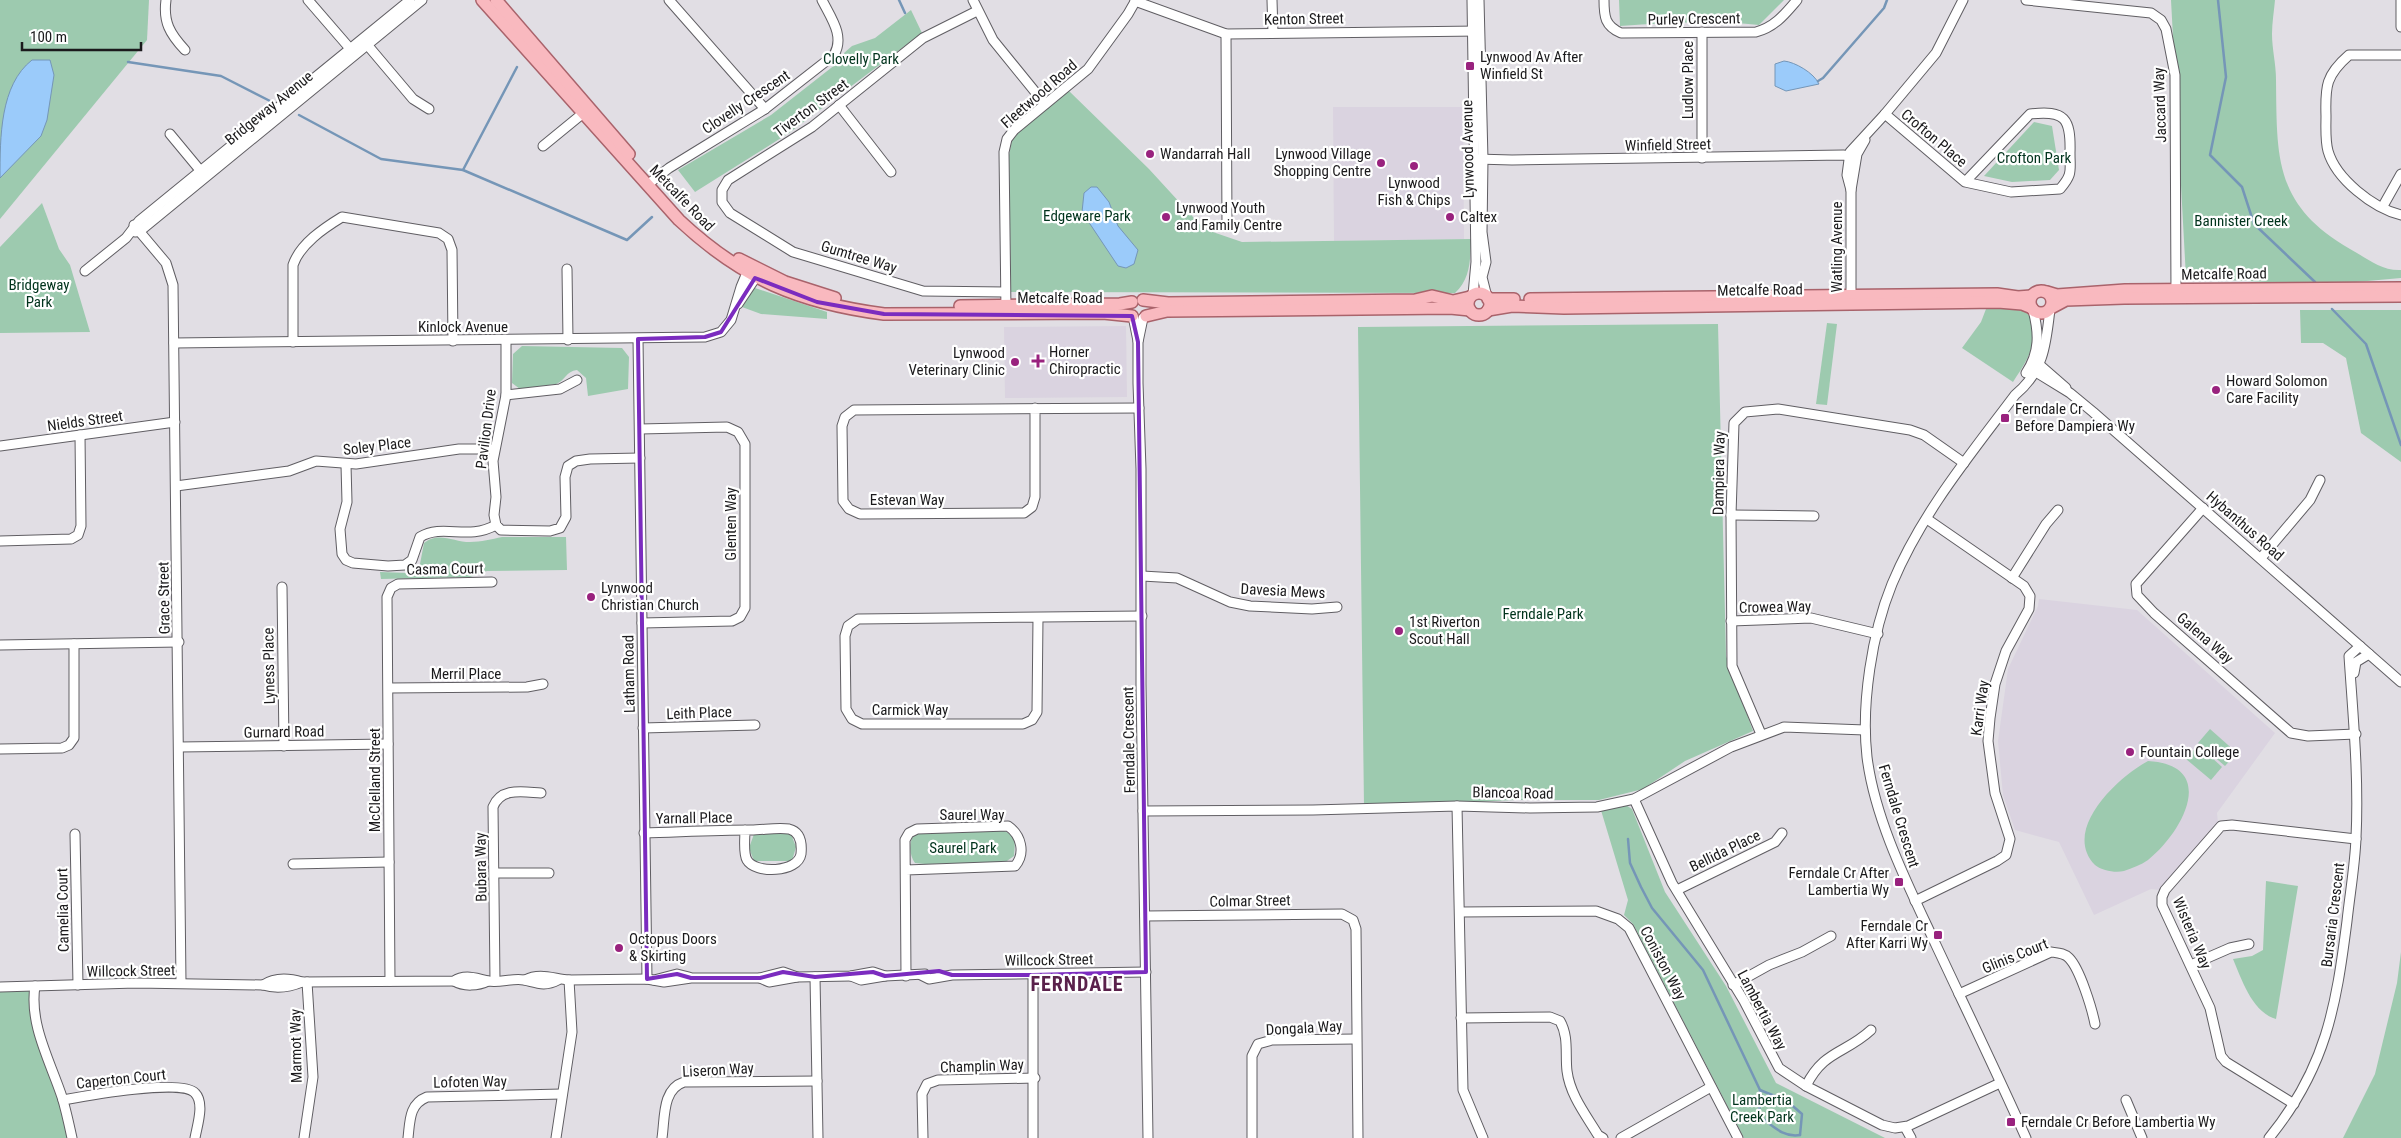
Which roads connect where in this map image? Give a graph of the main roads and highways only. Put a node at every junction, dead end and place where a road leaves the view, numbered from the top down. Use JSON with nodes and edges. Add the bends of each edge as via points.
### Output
{"nodes":[{"id":1,"x":482,"y":0,"type":"edge"},
{"id":2,"x":496,"y":0,"type":"edge"},
{"id":3,"x":586,"y":111,"type":"junction"},
{"id":4,"x":2401,"y":288,"type":"edge"},
{"id":5,"x":2047,"y":292,"type":"junction"},
{"id":6,"x":2176,"y":294,"type":"junction"},
{"id":7,"x":1472,"y":296,"type":"junction"},
{"id":8,"x":2031,"y":296,"type":"junction"},
{"id":9,"x":2401,"y":296,"type":"edge"},
{"id":10,"x":1851,"y":300,"type":"junction"},
{"id":11,"x":1137,"y":301,"type":"junction"},
{"id":12,"x":1488,"y":302,"type":"junction"},
{"id":13,"x":1225,"y":307,"type":"junction"},
{"id":14,"x":2051,"y":308,"type":"junction"},
{"id":15,"x":1006,"y":309,"type":"junction"},
{"id":16,"x":2032,"y":309,"type":"junction"},
{"id":17,"x":1470,"y":310,"type":"junction"},
{"id":18,"x":1138,"y":316,"type":"junction"}],
"edges":[{"from":1,"to":3,"type":"main road","name":"Metcalfe Road"},
{"from":2,"to":3,"type":"main road","name":"Metcalfe Road"},
{"from":3,"to":15,"type":"main road","name":"Metcalfe Road","via":[[702,242],[753,272],[817,302],[884,314]]},
{"from":4,"to":6,"type":"main road","name":"Metcalfe Road"},
{"from":5,"to":6,"type":"main road","name":"Metcalfe Road","via":[[2057,295],[2125,290]]},
{"from":5,"to":8,"type":"main road","name":"Metcalfe Road","via":[[2038,291]]},
{"from":5,"to":14,"type":"main road","via":[[2052,298]]},
{"from":6,"to":9,"type":"main road","name":"Metcalfe Road"},
{"from":6,"to":14,"type":"main road","name":"Metcalfe Road","via":[[2074,300]]},
{"from":7,"to":12,"type":"main road","name":"Metcalfe Road","via":[[1479,293]]},
{"from":7,"to":13,"type":"main road","name":"Metcalfe Road","via":[[1453,301],[1432,296],[1415,300]]},
{"from":7,"to":17,"type":"main road","via":[[1468,304]]},
{"from":8,"to":10,"type":"main road","name":"Metcalfe Road","via":[[1997,294]]},
{"from":8,"to":16,"type":"main road"},
{"from":10,"to":12,"type":"main road","name":"Metcalfe Road","via":[[1564,308]]},
{"from":10,"to":16,"type":"main road","name":"Metcalfe Road","via":[[2010,302]]},
{"from":11,"to":13,"type":"main road","name":"Metcalfe Road"},
{"from":11,"to":15,"type":"main road","name":"Metcalfe Road"},
{"from":11,"to":18,"type":"main road","via":[[1129,308]]},
{"from":11,"to":18,"type":"main road","via":[[1148,305]]},
{"from":12,"to":17,"type":"main road","name":"Metcalfe Road","via":[[1479,315]]},
{"from":13,"to":17,"type":"main road","name":"Metcalfe Road"},
{"from":13,"to":18,"type":"main road","name":"Metcalfe Road"},
{"from":14,"to":16,"type":"main road","name":"Metcalfe Road","via":[[2041,313]]},
{"from":15,"to":18,"type":"main road","name":"Metcalfe Road"}]}
